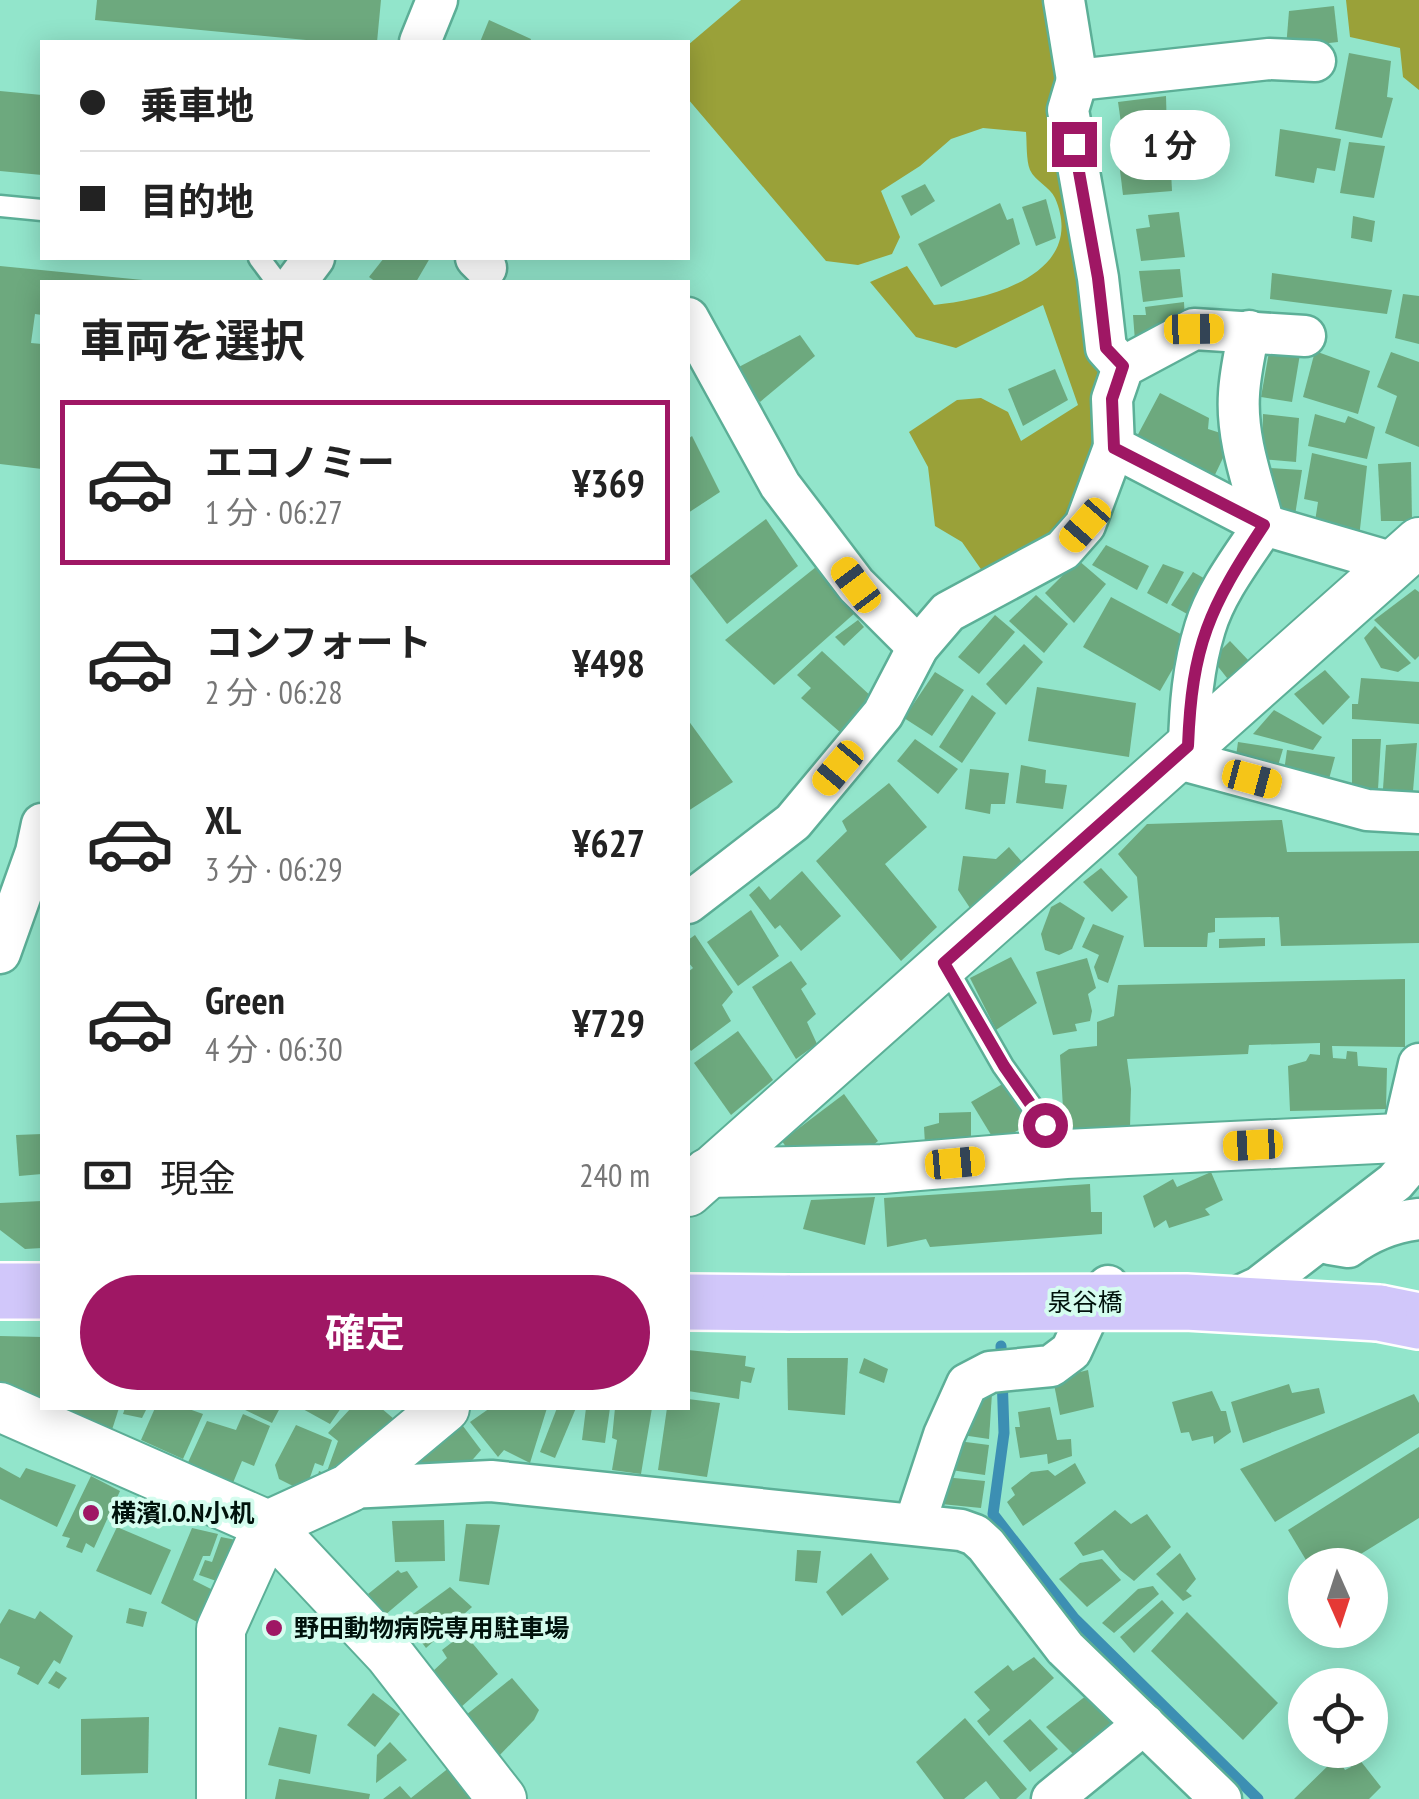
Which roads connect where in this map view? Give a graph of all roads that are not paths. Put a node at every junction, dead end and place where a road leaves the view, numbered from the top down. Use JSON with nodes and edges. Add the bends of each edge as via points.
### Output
{"nodes":[{"id":1,"x":437,"y":0,"type":"edge"},
{"id":2,"x":1064,"y":0,"type":"edge"},
{"id":3,"x":421,"y":40,"type":"edge"},
{"id":4,"x":1315,"y":61,"type":"dead end"},
{"id":5,"x":1077,"y":80,"type":"junction"},
{"id":6,"x":0,"y":206,"type":"edge"},
{"id":7,"x":40,"y":210,"type":"edge"},
{"id":8,"x":690,"y":322,"type":"edge"},
{"id":9,"x":1249,"y":331,"type":"junction"},
{"id":10,"x":1304,"y":336,"type":"dead end"},
{"id":11,"x":1123,"y":366,"type":"junction"},
{"id":12,"x":1114,"y":448,"type":"junction"},
{"id":13,"x":1264,"y":525,"type":"junction"},
{"id":14,"x":1407,"y":552,"type":"edge"},
{"id":15,"x":918,"y":648,"type":"junction"},
{"id":16,"x":1182,"y":752,"type":"junction"},
{"id":17,"x":1419,"y":813,"type":"edge"},
{"id":18,"x":40,"y":833,"type":"edge"},
{"id":19,"x":690,"y":901,"type":"edge"},
{"id":20,"x":0,"y":953,"type":"edge"},
{"id":21,"x":944,"y":963,"type":"junction"},
{"id":22,"x":1419,"y":1064,"type":"edge"},
{"id":23,"x":1413,"y":1140,"type":"edge"},
{"id":24,"x":1066,"y":1154,"type":"junction"},
{"id":25,"x":694,"y":1178,"type":"edge"},
{"id":26,"x":1419,"y":1219,"type":"edge"},
{"id":27,"x":1318,"y":1241,"type":"junction"},
{"id":28,"x":0,"y":1291,"type":"edge"},
{"id":29,"x":40,"y":1291,"type":"edge"},
{"id":30,"x":690,"y":1302,"type":"edge"},
{"id":31,"x":1399,"y":1317,"type":"edge"},
{"id":32,"x":0,"y":1407,"type":"edge"},
{"id":33,"x":442,"y":1410,"type":"edge"},
{"id":34,"x":349,"y":1488,"type":"junction"},
{"id":35,"x":915,"y":1523,"type":"junction"},
{"id":36,"x":268,"y":1525,"type":"junction"},
{"id":37,"x":1144,"y":1724,"type":"junction"},
{"id":38,"x":222,"y":1799,"type":"edge"},
{"id":39,"x":502,"y":1799,"type":"edge"},
{"id":40,"x":1052,"y":1799,"type":"edge"},
{"id":41,"x":1221,"y":1799,"type":"edge"}],
"edges":[{"from":1,"to":3,"type":"street"},
{"from":2,"to":5,"type":"street"},
{"from":4,"to":5,"type":"street","via":[[1269,59]]},
{"from":5,"to":11,"type":"street","via":[[1068,110],[1106,348]]},
{"from":6,"to":7,"type":"lane"},
{"from":8,"to":15,"type":"street","via":[[780,485],[856,585]]},
{"from":9,"to":10,"type":"street"},
{"from":9,"to":11,"type":"street","via":[[1194,329]]},
{"from":9,"to":13,"type":"street","via":[[1239,414]]},
{"from":11,"to":12,"type":"street","via":[[1112,399]]},
{"from":12,"to":13,"type":"street"},
{"from":12,"to":15,"type":"street","via":[[1085,525],[1063,550],[948,612]]},
{"from":13,"to":14,"type":"street"},
{"from":13,"to":16,"type":"street","via":[[1205,626]]},
{"from":14,"to":16,"type":"street"},
{"from":15,"to":19,"type":"street","via":[[883,714],[793,822]]},
{"from":16,"to":17,"type":"street","via":[[1368,810]]},
{"from":16,"to":21,"type":"street"},
{"from":18,"to":20,"type":"street"},
{"from":21,"to":24,"type":"lane"},
{"from":21,"to":25,"type":"street"},
{"from":22,"to":23,"type":"street"},
{"from":23,"to":24,"type":"street"},
{"from":23,"to":27,"type":"street","via":[[1412,1160],[1395,1182]]},
{"from":24,"to":25,"type":"street"},
{"from":26,"to":27,"type":"street","via":[[1366,1234],[1348,1248]]},
{"from":27,"to":35,"type":"street","via":[[1259,1287],[1210,1311],[1171,1312],[1137,1280],[1114,1278],[1070,1351],[1051,1366],[1004,1370],[968,1384]]},
{"from":28,"to":29,"type":"main road"},
{"from":30,"to":31,"type":"main road","name":"泉谷橋","bridge":true,"via":[[1186,1302]]},
{"from":32,"to":36,"type":"street"},
{"from":33,"to":34,"type":"street"},
{"from":34,"to":35,"type":"street","via":[[491,1482]]},
{"from":34,"to":36,"type":"street"},
{"from":35,"to":37,"type":"street","via":[[961,1530],[986,1545],[1065,1648]]},
{"from":36,"to":38,"type":"street","via":[[221,1629]]},
{"from":36,"to":39,"type":"street","via":[[389,1654]]},
{"from":37,"to":40,"type":"street"},
{"from":37,"to":41,"type":"street"}]}
